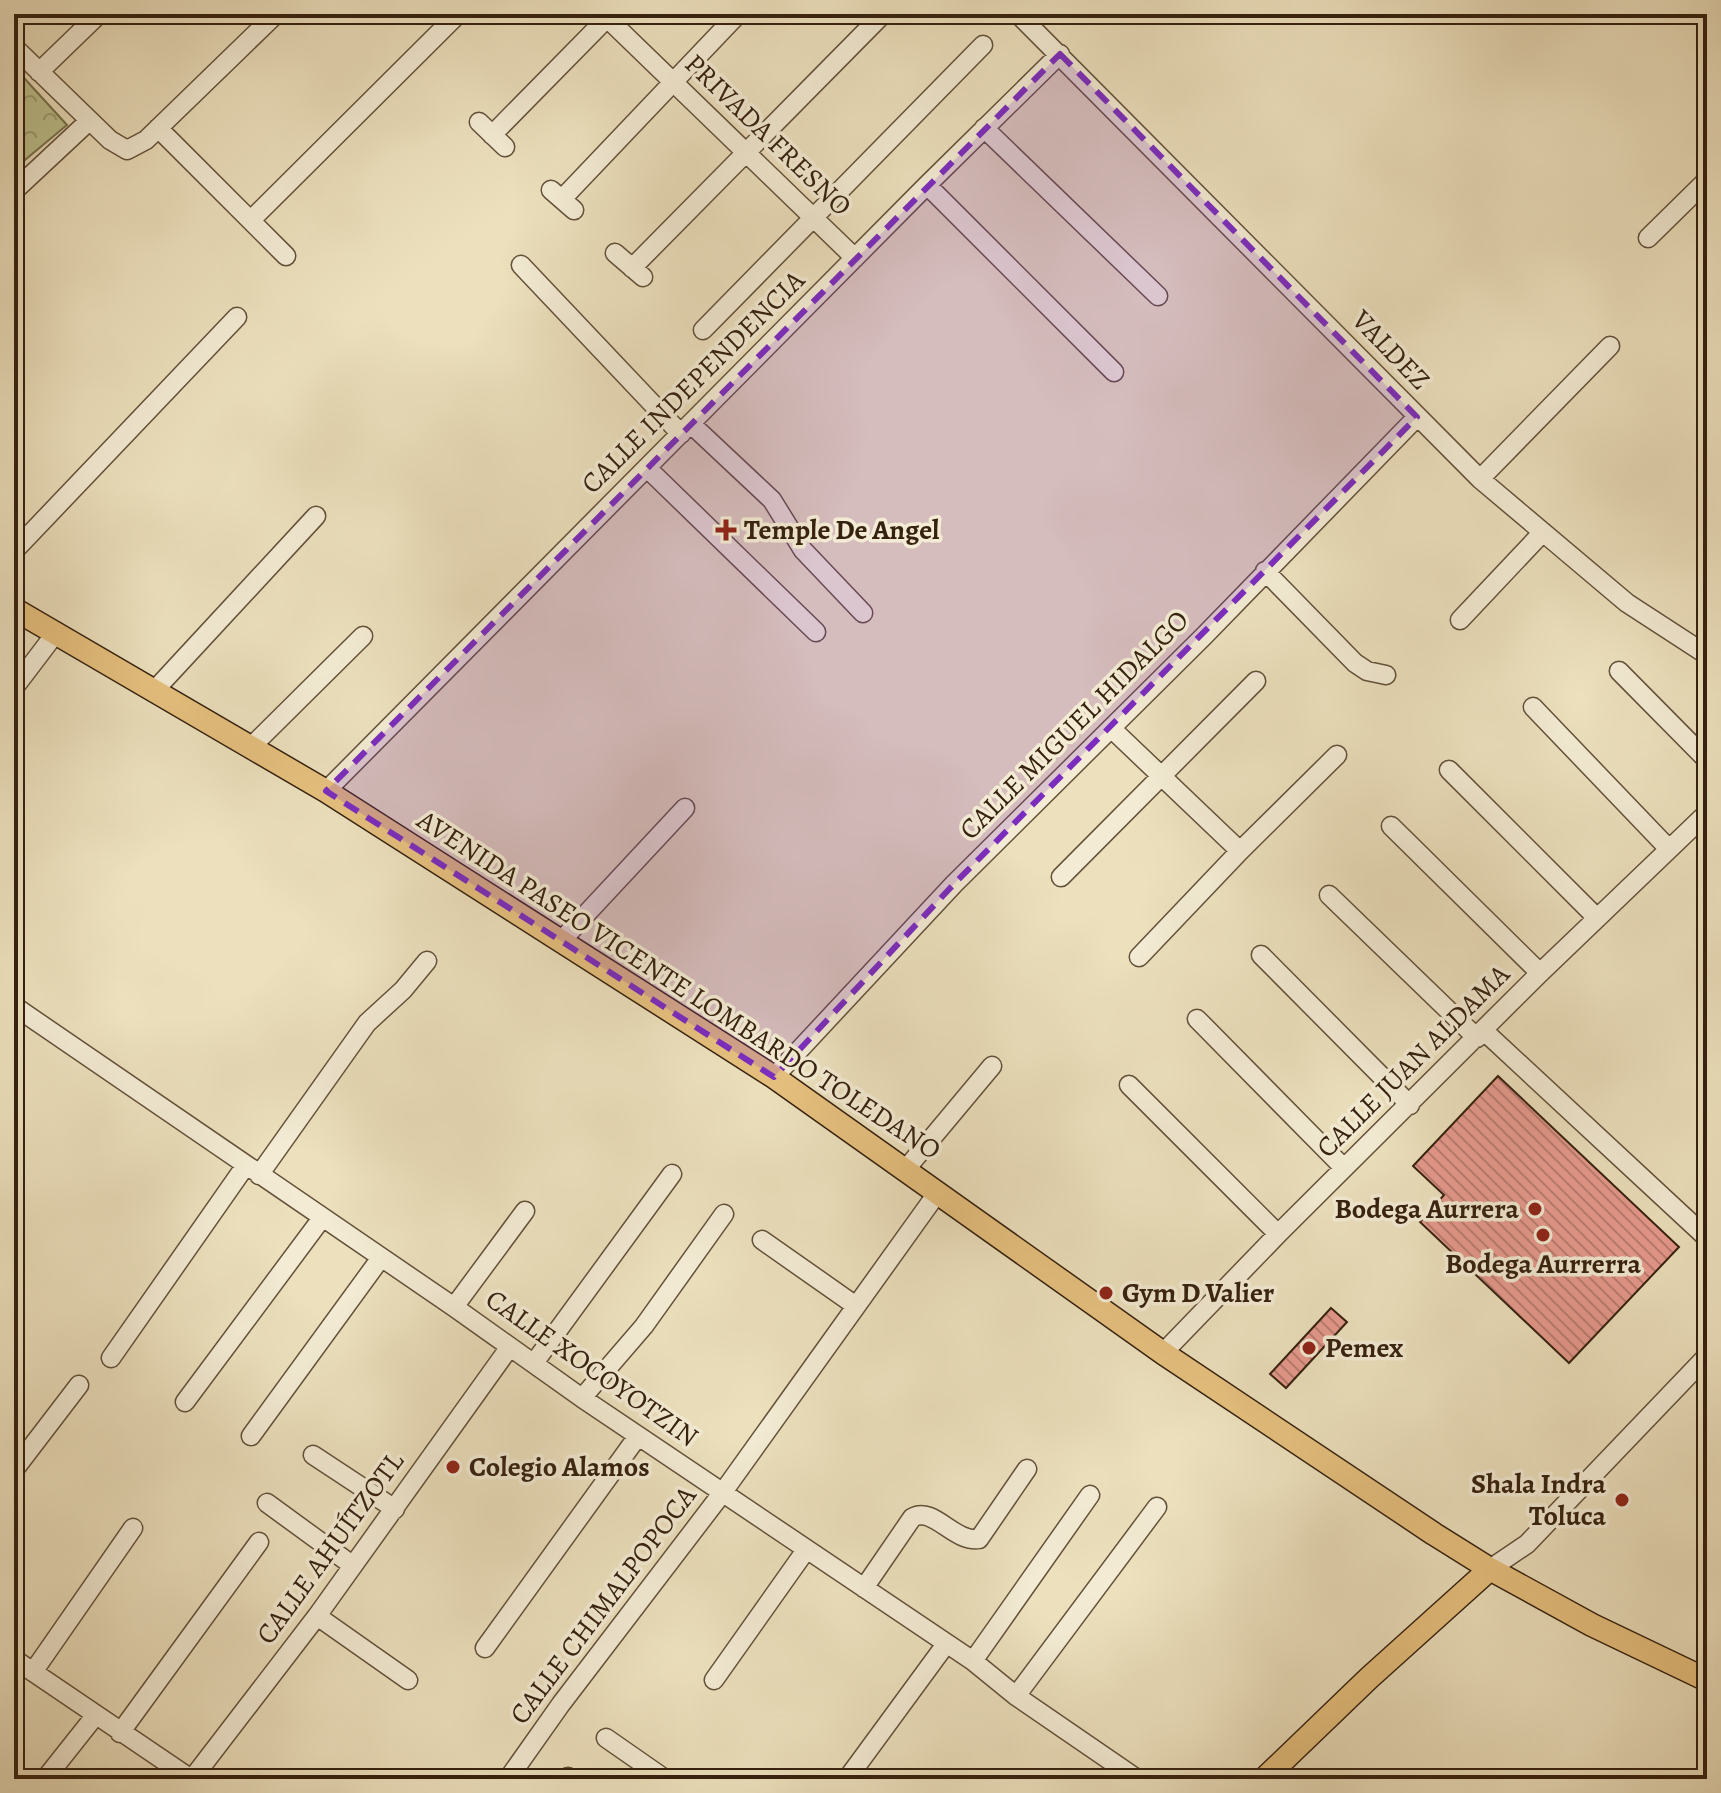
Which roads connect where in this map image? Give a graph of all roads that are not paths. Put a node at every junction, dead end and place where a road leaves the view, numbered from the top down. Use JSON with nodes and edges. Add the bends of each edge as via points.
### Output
{"nodes":[{"id":1,"x":99,"y":14,"type":"edge"},
{"id":2,"x":276,"y":14,"type":"edge"},
{"id":3,"x":458,"y":14,"type":"edge"},
{"id":4,"x":738,"y":14,"type":"edge"},
{"id":5,"x":883,"y":14,"type":"edge"},
{"id":6,"x":1018,"y":14,"type":"edge"},
{"id":7,"x":609,"y":16,"type":"edge"},
{"id":8,"x":984,"y":45,"type":"dead end"},
{"id":9,"x":14,"y":47,"type":"edge"},
{"id":10,"x":1060,"y":54,"type":"junction"},
{"id":11,"x":39,"y":72,"type":"junction"},
{"id":12,"x":673,"y":81,"type":"junction"},
{"id":13,"x":89,"y":121,"type":"junction"},
{"id":14,"x":158,"y":128,"type":"junction"},
{"id":15,"x":984,"y":128,"type":"junction"},
{"id":16,"x":492,"y":135,"type":"dead end"},
{"id":17,"x":744,"y":152,"type":"junction"},
{"id":18,"x":1707,"y":180,"type":"edge"},
{"id":19,"x":927,"y":185,"type":"junction"},
{"id":20,"x":14,"y":191,"type":"edge"},
{"id":21,"x":562,"y":200,"type":"dead end"},
{"id":22,"x":251,"y":220,"type":"junction"},
{"id":23,"x":814,"y":220,"type":"junction"},
{"id":24,"x":1648,"y":238,"type":"dead end"},
{"id":25,"x":615,"y":253,"type":"dead end"},
{"id":26,"x":286,"y":256,"type":"dead end"},
{"id":27,"x":855,"y":258,"type":"junction"},
{"id":28,"x":521,"y":265,"type":"dead end"},
{"id":29,"x":1158,"y":296,"type":"dead end"},
{"id":30,"x":237,"y":317,"type":"dead end"},
{"id":31,"x":703,"y":330,"type":"dead end"},
{"id":32,"x":1610,"y":346,"type":"dead end"},
{"id":33,"x":1114,"y":372,"type":"dead end"},
{"id":34,"x":1417,"y":417,"type":"junction"},
{"id":35,"x":686,"y":429,"type":"junction"},
{"id":36,"x":647,"y":468,"type":"junction"},
{"id":37,"x":1480,"y":479,"type":"junction"},
{"id":38,"x":316,"y":516,"type":"dead end"},
{"id":39,"x":1543,"y":532,"type":"junction"},
{"id":40,"x":14,"y":551,"type":"edge"},
{"id":41,"x":1265,"y":571,"type":"junction"},
{"id":42,"x":14,"y":609,"type":"edge"},
{"id":43,"x":863,"y":613,"type":"dead end"},
{"id":44,"x":1460,"y":620,"type":"dead end"},
{"id":45,"x":816,"y":632,"type":"dead end"},
{"id":46,"x":55,"y":634,"type":"junction"},
{"id":47,"x":363,"y":636,"type":"dead end"},
{"id":48,"x":1707,"y":655,"type":"edge"},
{"id":49,"x":1619,"y":671,"type":"dead end"},
{"id":50,"x":1386,"y":675,"type":"dead end"},
{"id":51,"x":1256,"y":681,"type":"dead end"},
{"id":52,"x":14,"y":688,"type":"edge"},
{"id":53,"x":153,"y":692,"type":"junction"},
{"id":54,"x":1533,"y":707,"type":"dead end"},
{"id":55,"x":1111,"y":728,"type":"junction"},
{"id":56,"x":251,"y":747,"type":"junction"},
{"id":57,"x":1337,"y":755,"type":"dead end"},
{"id":58,"x":1707,"y":760,"type":"edge"},
{"id":59,"x":1449,"y":770,"type":"dead end"},
{"id":60,"x":1160,"y":777,"type":"junction"},
{"id":61,"x":326,"y":791,"type":"junction"},
{"id":62,"x":685,"y":808,"type":"dead end"},
{"id":63,"x":1707,"y":813,"type":"edge"},
{"id":64,"x":1391,"y":826,"type":"dead end"},
{"id":65,"x":1669,"y":849,"type":"junction"},
{"id":66,"x":1240,"y":851,"type":"junction"},
{"id":67,"x":1061,"y":877,"type":"dead end"},
{"id":68,"x":1329,"y":895,"type":"dead end"},
{"id":69,"x":1596,"y":917,"type":"junction"},
{"id":70,"x":561,"y":941,"type":"junction"},
{"id":71,"x":1261,"y":955,"type":"dead end"},
{"id":72,"x":1139,"y":957,"type":"dead end"},
{"id":73,"x":427,"y":961,"type":"dead end"},
{"id":74,"x":1540,"y":973,"type":"junction"},
{"id":75,"x":14,"y":1006,"type":"edge"},
{"id":76,"x":1197,"y":1019,"type":"dead end"},
{"id":77,"x":1480,"y":1034,"type":"junction"},
{"id":78,"x":992,"y":1066,"type":"dead end"},
{"id":79,"x":774,"y":1077,"type":"junction"},
{"id":80,"x":1129,"y":1085,"type":"dead end"},
{"id":81,"x":1410,"y":1105,"type":"junction"},
{"id":82,"x":1344,"y":1168,"type":"junction"},
{"id":83,"x":906,"y":1169,"type":"junction"},
{"id":84,"x":252,"y":1170,"type":"junction"},
{"id":85,"x":672,"y":1174,"type":"dead end"},
{"id":86,"x":938,"y":1192,"type":"junction"},
{"id":87,"x":525,"y":1211,"type":"dead end"},
{"id":88,"x":724,"y":1214,"type":"dead end"},
{"id":89,"x":322,"y":1218,"type":"junction"},
{"id":90,"x":1278,"y":1234,"type":"junction"},
{"id":91,"x":1707,"y":1238,"type":"edge"},
{"id":92,"x":762,"y":1240,"type":"dead end"},
{"id":93,"x":380,"y":1259,"type":"junction"},
{"id":94,"x":856,"y":1306,"type":"junction"},
{"id":95,"x":454,"y":1307,"type":"junction"},
{"id":96,"x":509,"y":1348,"type":"junction"},
{"id":97,"x":1163,"y":1353,"type":"junction"},
{"id":98,"x":1707,"y":1356,"type":"edge"},
{"id":99,"x":111,"y":1358,"type":"dead end"},
{"id":100,"x":534,"y":1363,"type":"junction"},
{"id":101,"x":79,"y":1385,"type":"dead end"},
{"id":102,"x":582,"y":1398,"type":"junction"},
{"id":103,"x":185,"y":1402,"type":"dead end"},
{"id":104,"x":251,"y":1436,"type":"dead end"},
{"id":105,"x":638,"y":1436,"type":"junction"},
{"id":106,"x":313,"y":1455,"type":"dead end"},
{"id":107,"x":1027,"y":1469,"type":"dead end"},
{"id":108,"x":14,"y":1470,"type":"edge"},
{"id":109,"x":723,"y":1492,"type":"junction"},
{"id":110,"x":1090,"y":1495,"type":"dead end"},
{"id":111,"x":267,"y":1503,"type":"dead end"},
{"id":112,"x":1157,"y":1507,"type":"dead end"},
{"id":113,"x":395,"y":1509,"type":"junction"},
{"id":114,"x":133,"y":1528,"type":"dead end"},
{"id":115,"x":259,"y":1542,"type":"dead end"},
{"id":116,"x":806,"y":1550,"type":"junction"},
{"id":117,"x":352,"y":1565,"type":"junction"},
{"id":118,"x":1490,"y":1569,"type":"junction"},
{"id":119,"x":864,"y":1588,"type":"junction"},
{"id":120,"x":317,"y":1616,"type":"junction"},
{"id":121,"x":946,"y":1644,"type":"junction"},
{"id":122,"x":485,"y":1648,"type":"dead end"},
{"id":123,"x":14,"y":1659,"type":"edge"},
{"id":124,"x":973,"y":1661,"type":"junction"},
{"id":125,"x":33,"y":1672,"type":"junction"},
{"id":126,"x":408,"y":1680,"type":"dead end"},
{"id":127,"x":714,"y":1680,"type":"dead end"},
{"id":128,"x":1707,"y":1680,"type":"edge"},
{"id":129,"x":1016,"y":1696,"type":"junction"},
{"id":130,"x":95,"y":1716,"type":"junction"},
{"id":131,"x":120,"y":1733,"type":"junction"},
{"id":132,"x":606,"y":1738,"type":"dead end"},
{"id":133,"x":45,"y":1779,"type":"edge"},
{"id":134,"x":191,"y":1779,"type":"edge"},
{"id":135,"x":508,"y":1779,"type":"edge"},
{"id":136,"x":665,"y":1779,"type":"edge"},
{"id":137,"x":847,"y":1779,"type":"edge"},
{"id":138,"x":1137,"y":1779,"type":"edge"},
{"id":139,"x":1264,"y":1779,"type":"edge"}],
"edges":[{"from":1,"to":11,"type":"street"},
{"from":2,"to":14,"type":"street"},
{"from":3,"to":22,"type":"street"},
{"from":4,"to":12,"type":"street"},
{"from":5,"to":17,"type":"street"},
{"from":6,"to":10,"type":"street"},
{"from":7,"to":12,"type":"street","name":"PRIVADA FRESNO"},
{"from":7,"to":16,"type":"street"},
{"from":8,"to":23,"type":"street"},
{"from":9,"to":11,"type":"street"},
{"from":10,"to":15,"type":"street","name":"CALLE INDEPENDENCIA"},
{"from":10,"to":34,"type":"street","name":"VALDEZ"},
{"from":11,"to":13,"type":"street"},
{"from":12,"to":17,"type":"street","name":"PRIVADA FRESNO"},
{"from":12,"to":21,"type":"street"},
{"from":13,"to":14,"type":"street","via":[[127,150]]},
{"from":13,"to":20,"type":"street"},
{"from":14,"to":22,"type":"street"},
{"from":15,"to":19,"type":"street","name":"CALLE INDEPENDENCIA"},
{"from":15,"to":29,"type":"street"},
{"from":17,"to":23,"type":"street","name":"PRIVADA FRESNO"},
{"from":17,"to":25,"type":"street","via":[[638,273]]},
{"from":18,"to":24,"type":"street"},
{"from":19,"to":27,"type":"street","name":"CALLE INDEPENDENCIA"},
{"from":19,"to":33,"type":"street"},
{"from":22,"to":26,"type":"street"},
{"from":23,"to":27,"type":"street","name":"PRIVADA FRESNO"},
{"from":23,"to":31,"type":"street"},
{"from":27,"to":35,"type":"street","name":"CALLE INDEPENDENCIA"},
{"from":28,"to":35,"type":"street"},
{"from":30,"to":40,"type":"street"},
{"from":32,"to":37,"type":"street"},
{"from":34,"to":37,"type":"street","name":"VALDEZ"},
{"from":34,"to":41,"type":"street","name":"CALLE MIGUEL HIDALGO"},
{"from":35,"to":36,"type":"street","name":"CALLE INDEPENDENCIA"},
{"from":35,"to":43,"type":"street","via":[[772,500],[803,550]]},
{"from":36,"to":45,"type":"street"},
{"from":36,"to":61,"type":"street","name":"CALLE INDEPENDENCIA"},
{"from":37,"to":39,"type":"street","name":"VALDEZ"},
{"from":38,"to":53,"type":"street"},
{"from":39,"to":44,"type":"street"},
{"from":39,"to":48,"type":"street","name":"VALDEZ","via":[[1627,603]]},
{"from":41,"to":50,"type":"street","via":[[1355,663]]},
{"from":41,"to":55,"type":"street","name":"CALLE MIGUEL HIDALGO"},
{"from":42,"to":46,"type":"main road","name":"AVENIDA PASEO VICENTE LOMBARDO TOLEDANO"},
{"from":46,"to":52,"type":"street"},
{"from":46,"to":53,"type":"main road","name":"AVENIDA PASEO VICENTE LOMBARDO TOLEDANO"},
{"from":47,"to":56,"type":"street"},
{"from":49,"to":58,"type":"street"},
{"from":51,"to":60,"type":"street"},
{"from":53,"to":56,"type":"main road","name":"AVENIDA PASEO VICENTE LOMBARDO TOLEDANO"},
{"from":54,"to":65,"type":"street"},
{"from":55,"to":60,"type":"street"},
{"from":55,"to":79,"type":"street","name":"CALLE MIGUEL HIDALGO","via":[[954,884]]},
{"from":56,"to":61,"type":"main road","name":"AVENIDA PASEO VICENTE LOMBARDO TOLEDANO"},
{"from":57,"to":66,"type":"street"},
{"from":59,"to":69,"type":"street"},
{"from":60,"to":66,"type":"street"},
{"from":60,"to":67,"type":"street"},
{"from":61,"to":70,"type":"main road","name":"AVENIDA PASEO VICENTE LOMBARDO TOLEDANO"},
{"from":62,"to":70,"type":"street"},
{"from":63,"to":65,"type":"street","name":"CALLE JUAN ALDAMA"},
{"from":64,"to":74,"type":"street"},
{"from":65,"to":69,"type":"street","name":"CALLE JUAN ALDAMA"},
{"from":66,"to":72,"type":"street"},
{"from":68,"to":77,"type":"street"},
{"from":69,"to":74,"type":"street","name":"CALLE JUAN ALDAMA"},
{"from":70,"to":79,"type":"main road","name":"AVENIDA PASEO VICENTE LOMBARDO TOLEDANO"},
{"from":71,"to":81,"type":"street"},
{"from":73,"to":84,"type":"street","via":[[367,1023]]},
{"from":74,"to":77,"type":"street","name":"CALLE JUAN ALDAMA"},
{"from":75,"to":84,"type":"street","name":"CALLE XOCOYOTZIN"},
{"from":76,"to":82,"type":"street"},
{"from":77,"to":81,"type":"street","name":"CALLE JUAN ALDAMA"},
{"from":77,"to":91,"type":"street"},
{"from":78,"to":83,"type":"street"},
{"from":79,"to":83,"type":"main road","name":"AVENIDA PASEO VICENTE LOMBARDO TOLEDANO"},
{"from":80,"to":90,"type":"street"},
{"from":81,"to":82,"type":"street","name":"CALLE JUAN ALDAMA"},
{"from":82,"to":90,"type":"street","name":"CALLE JUAN ALDAMA"},
{"from":83,"to":86,"type":"main road","name":"AVENIDA PASEO VICENTE LOMBARDO TOLEDANO"},
{"from":84,"to":89,"type":"street","name":"CALLE XOCOYOTZIN"},
{"from":84,"to":99,"type":"street"},
{"from":85,"to":100,"type":"street"},
{"from":86,"to":94,"type":"street","name":"CALLE CHIMALPOPOCA"},
{"from":86,"to":97,"type":"main road","name":"AVENIDA PASEO VICENTE LOMBARDO TOLEDANO"},
{"from":87,"to":95,"type":"street"},
{"from":88,"to":102,"type":"street","via":[[644,1326]]},
{"from":89,"to":93,"type":"street","name":"CALLE XOCOYOTZIN"},
{"from":89,"to":103,"type":"street"},
{"from":90,"to":97,"type":"street","name":"CALLE JUAN ALDAMA"},
{"from":92,"to":94,"type":"street"},
{"from":93,"to":95,"type":"street","name":"CALLE XOCOYOTZIN"},
{"from":93,"to":104,"type":"street"},
{"from":94,"to":109,"type":"street","name":"CALLE CHIMALPOPOCA"},
{"from":95,"to":96,"type":"street","name":"CALLE XOCOYOTZIN"},
{"from":96,"to":100,"type":"street","name":"CALLE XOCOYOTZIN"},
{"from":96,"to":113,"type":"street","name":"CALLE AHUÍTZOTL"},
{"from":97,"to":118,"type":"main road","name":"AVENIDA PASEO VICENTE LOMBARDO TOLEDANO"},
{"from":98,"to":118,"type":"street","via":[[1527,1544]]},
{"from":100,"to":102,"type":"street","name":"CALLE XOCOYOTZIN"},
{"from":101,"to":108,"type":"street"},
{"from":102,"to":105,"type":"street","name":"CALLE XOCOYOTZIN"},
{"from":105,"to":109,"type":"street","name":"CALLE XOCOYOTZIN"},
{"from":105,"to":122,"type":"street"},
{"from":106,"to":113,"type":"street"},
{"from":107,"to":119,"type":"street","via":[[979,1539],[960,1537],[926,1515],[912,1518]]},
{"from":109,"to":116,"type":"street","name":"CALLE XOCOYOTZIN"},
{"from":109,"to":135,"type":"street","name":"CALLE CHIMALPOPOCA"},
{"from":110,"to":124,"type":"street"},
{"from":111,"to":117,"type":"street"},
{"from":112,"to":129,"type":"street"},
{"from":113,"to":117,"type":"street","name":"CALLE AHUÍTZOTL"},
{"from":114,"to":125,"type":"street"},
{"from":115,"to":131,"type":"street"},
{"from":116,"to":119,"type":"street","name":"CALLE XOCOYOTZIN"},
{"from":116,"to":127,"type":"street"},
{"from":117,"to":120,"type":"street","name":"CALLE AHUÍTZOTL"},
{"from":118,"to":128,"type":"main road","name":"AVENIDA PASEO VICENTE LOMBARDO TOLEDANO"},
{"from":118,"to":139,"type":"main road"},
{"from":119,"to":121,"type":"street","name":"CALLE XOCOYOTZIN"},
{"from":120,"to":126,"type":"street"},
{"from":120,"to":134,"type":"street","name":"CALLE AHUÍTZOTL"},
{"from":121,"to":124,"type":"street","name":"CALLE XOCOYOTZIN"},
{"from":121,"to":137,"type":"street"},
{"from":123,"to":125,"type":"street"},
{"from":124,"to":129,"type":"street","name":"CALLE XOCOYOTZIN"},
{"from":125,"to":130,"type":"street"},
{"from":129,"to":138,"type":"street","name":"CALLE XOCOYOTZIN"},
{"from":130,"to":131,"type":"street"},
{"from":130,"to":133,"type":"street"},
{"from":131,"to":134,"type":"street"},
{"from":132,"to":136,"type":"street"}]}
